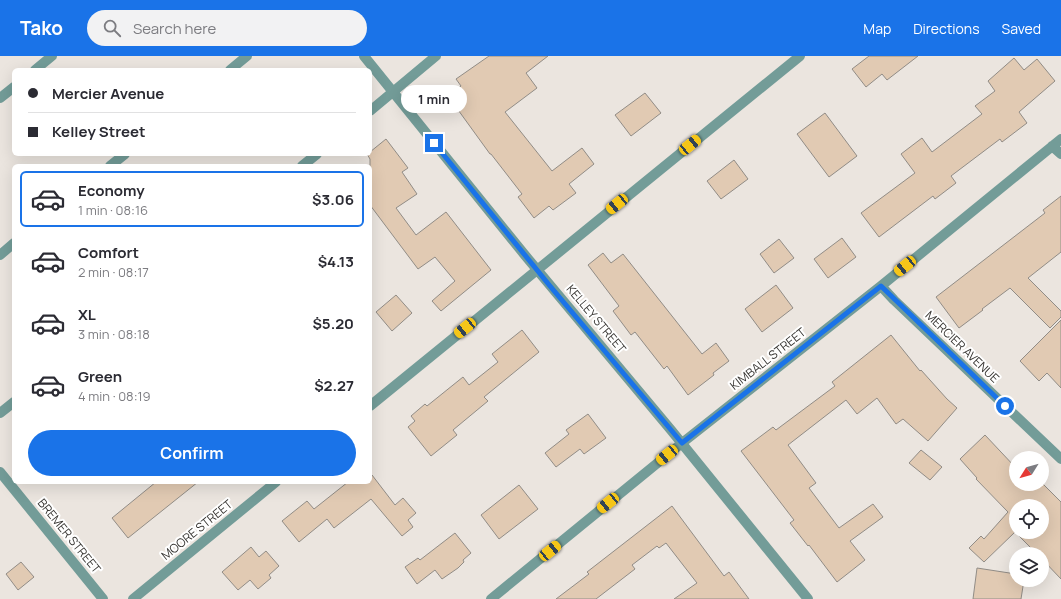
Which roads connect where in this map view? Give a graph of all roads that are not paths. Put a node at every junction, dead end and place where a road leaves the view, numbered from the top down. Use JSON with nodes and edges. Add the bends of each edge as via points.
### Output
{"nodes":[{"id":1,"x":52,"y":56,"type":"edge"},
{"id":2,"x":247,"y":56,"type":"edge"},
{"id":3,"x":364,"y":56,"type":"edge"},
{"id":4,"x":436,"y":56,"type":"edge"},
{"id":5,"x":800,"y":56,"type":"edge"},
{"id":6,"x":37,"y":68,"type":"edge"},
{"id":7,"x":232,"y":68,"type":"edge"},
{"id":8,"x":12,"y":89,"type":"edge"},
{"id":9,"x":394,"y":91,"type":"junction"},
{"id":10,"x":0,"y":98,"type":"edge"},
{"id":11,"x":372,"y":108,"type":"edge"},
{"id":12,"x":1061,"y":138,"type":"edge"},
{"id":13,"x":1052,"y":146,"type":"junction"},
{"id":14,"x":1061,"y":154,"type":"edge"},
{"id":15,"x":122,"y":156,"type":"edge"},
{"id":16,"x":314,"y":156,"type":"edge"},
{"id":17,"x":112,"y":164,"type":"edge"},
{"id":18,"x":304,"y":164,"type":"edge"},
{"id":19,"x":12,"y":245,"type":"edge"},
{"id":20,"x":0,"y":255,"type":"edge"},
{"id":21,"x":537,"y":269,"type":"junction"},
{"id":22,"x":881,"y":286,"type":"junction"},
{"id":23,"x":12,"y":404,"type":"edge"},
{"id":24,"x":372,"y":404,"type":"edge"},
{"id":25,"x":0,"y":413,"type":"edge"},
{"id":26,"x":682,"y":443,"type":"junction"},
{"id":27,"x":1061,"y":459,"type":"edge"},
{"id":28,"x":0,"y":472,"type":"edge"},
{"id":29,"x":274,"y":484,"type":"edge"},
{"id":30,"x":103,"y":599,"type":"edge"},
{"id":31,"x":133,"y":599,"type":"edge"},
{"id":32,"x":491,"y":599,"type":"edge"},
{"id":33,"x":808,"y":599,"type":"edge"}],
"edges":[{"from":1,"to":6,"type":"street"},
{"from":2,"to":7,"type":"street"},
{"from":3,"to":9,"type":"street","name":"KELLEY STREET"},
{"from":4,"to":9,"type":"street"},
{"from":5,"to":21,"type":"street"},
{"from":8,"to":10,"type":"street"},
{"from":9,"to":11,"type":"street"},
{"from":9,"to":21,"type":"street","name":"KELLEY STREET"},
{"from":12,"to":13,"type":"street","name":"KIMBALL STREET"},
{"from":13,"to":14,"type":"street"},
{"from":13,"to":22,"type":"street","name":"KIMBALL STREET"},
{"from":15,"to":17,"type":"street"},
{"from":16,"to":18,"type":"street"},
{"from":19,"to":20,"type":"street"},
{"from":21,"to":24,"type":"street"},
{"from":21,"to":26,"type":"street","name":"KELLEY STREET"},
{"from":22,"to":26,"type":"street","name":"KIMBALL STREET"},
{"from":22,"to":27,"type":"street","name":"MERCIER AVENUE"},
{"from":23,"to":25,"type":"street"},
{"from":26,"to":32,"type":"street","name":"KIMBALL STREET"},
{"from":26,"to":33,"type":"street","name":"KELLEY STREET"},
{"from":28,"to":30,"type":"street","name":"BREMER STREET"},
{"from":29,"to":31,"type":"street","name":"MOORE STREET"}]}
